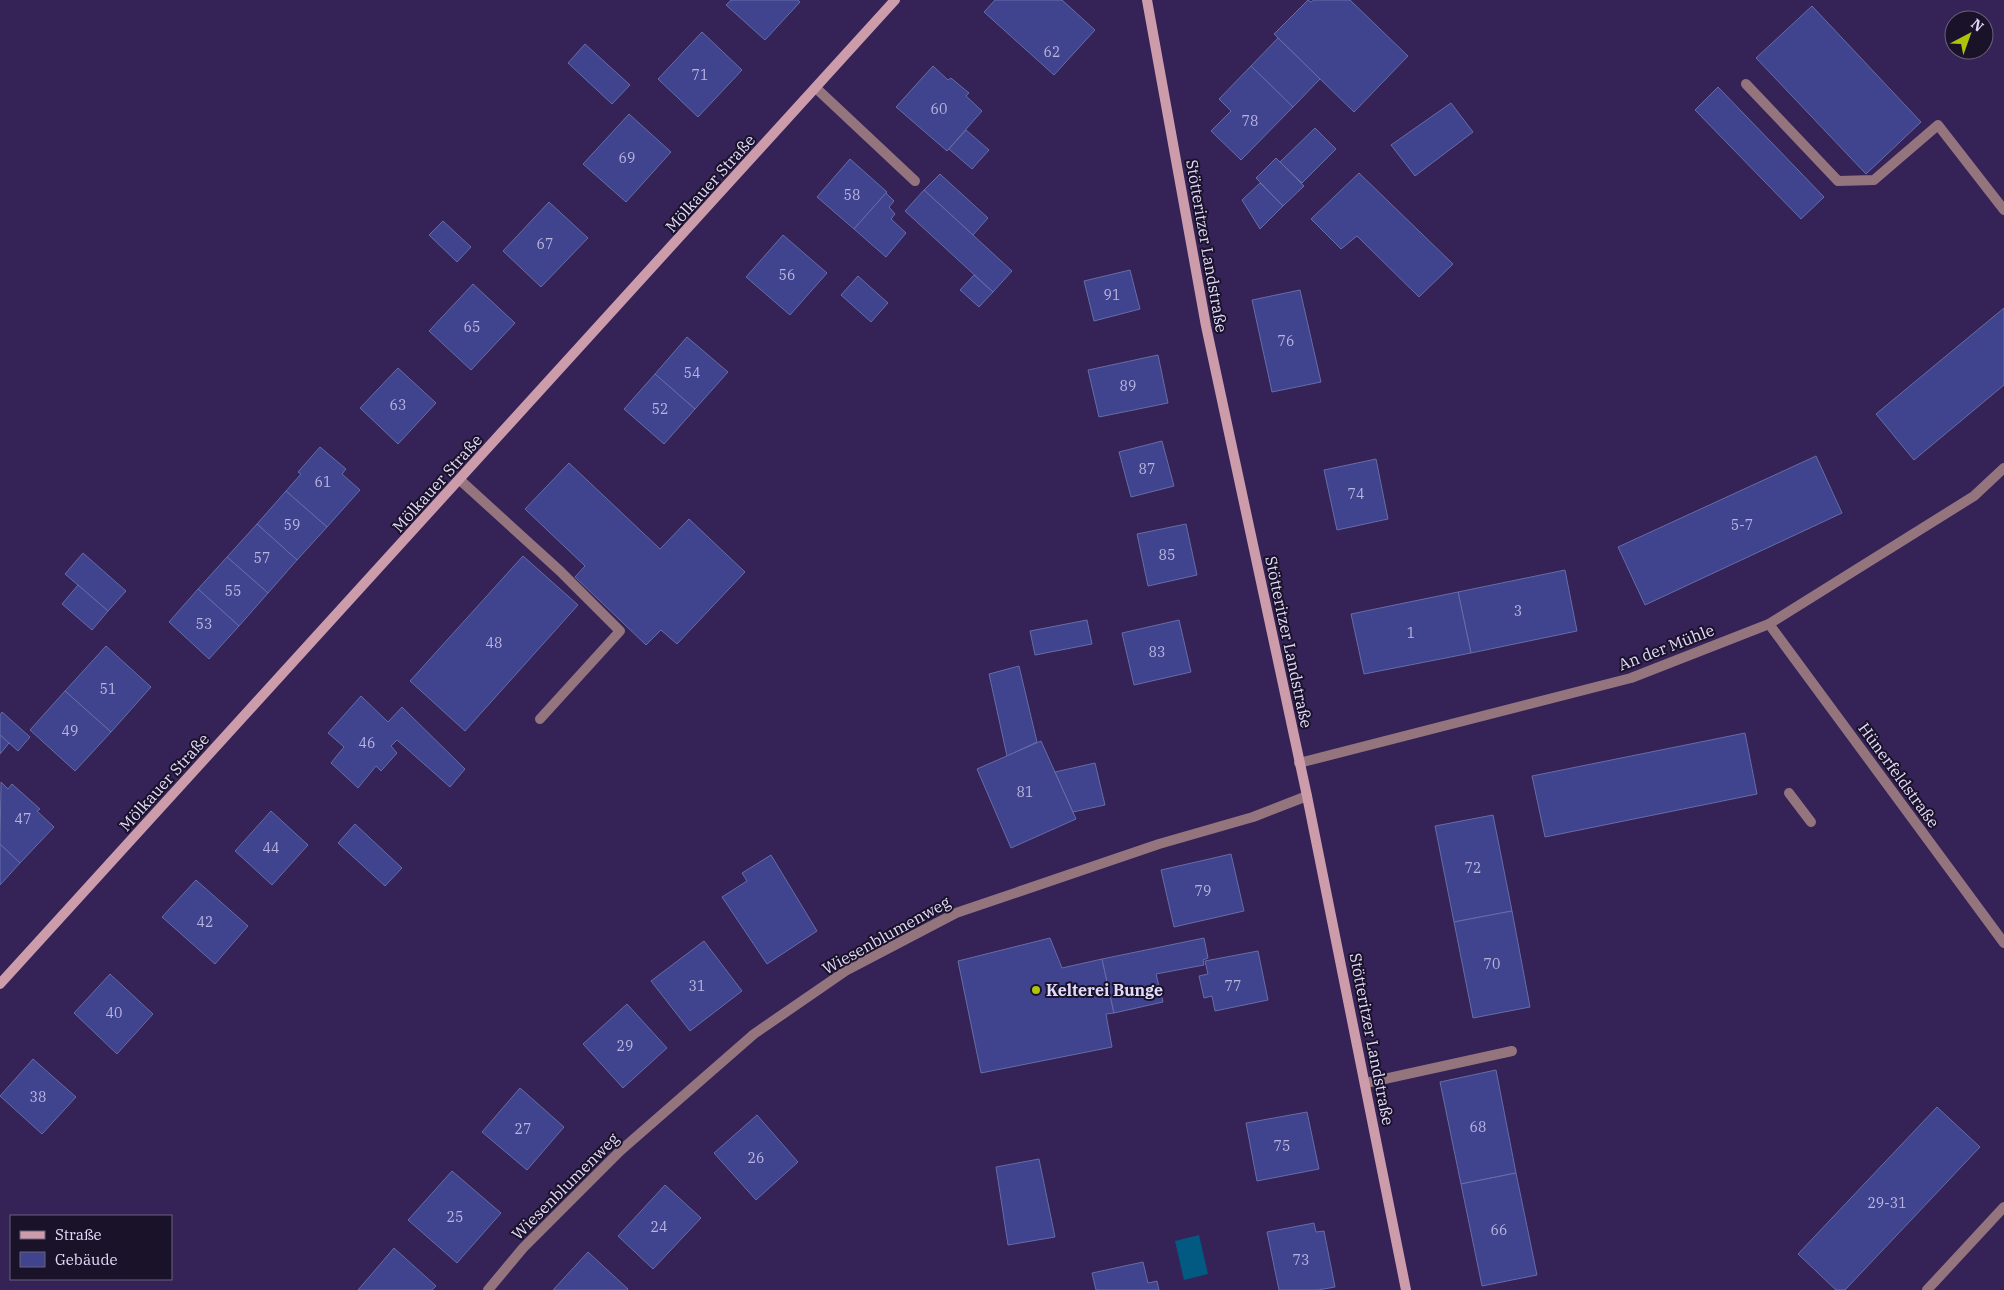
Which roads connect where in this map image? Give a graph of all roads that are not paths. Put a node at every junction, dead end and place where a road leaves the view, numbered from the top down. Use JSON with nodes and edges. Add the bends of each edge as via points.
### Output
{"nodes":[{"id":1,"x":895,"y":0,"type":"edge"},
{"id":2,"x":1147,"y":0,"type":"edge"},
{"id":3,"x":1746,"y":84,"type":"dead end"},
{"id":4,"x":817,"y":89,"type":"junction"},
{"id":5,"x":915,"y":181,"type":"dead end"},
{"id":6,"x":2004,"y":210,"type":"edge"},
{"id":7,"x":2004,"y":468,"type":"edge"},
{"id":8,"x":460,"y":480,"type":"junction"},
{"id":9,"x":1769,"y":624,"type":"junction"},
{"id":10,"x":540,"y":719,"type":"dead end"},
{"id":11,"x":1299,"y":764,"type":"junction"},
{"id":12,"x":1789,"y":793,"type":"dead end"},
{"id":13,"x":1307,"y":796,"type":"junction"},
{"id":14,"x":1811,"y":822,"type":"dead end"},
{"id":15,"x":2004,"y":943,"type":"edge"},
{"id":16,"x":0,"y":984,"type":"edge"},
{"id":17,"x":1512,"y":1051,"type":"dead end"},
{"id":18,"x":1366,"y":1083,"type":"junction"},
{"id":19,"x":2004,"y":1207,"type":"edge"},
{"id":20,"x":488,"y":1290,"type":"edge"},
{"id":21,"x":1406,"y":1290,"type":"edge"},
{"id":22,"x":1927,"y":1290,"type":"edge"}],
"edges":[{"from":1,"to":4,"type":"street","name":"Mölkauer Straße"},
{"from":2,"to":11,"type":"street","name":"Stötteritzer Landstraße","via":[[1206,326]]},
{"from":3,"to":6,"type":"street","via":[[1838,181],[1874,180],[1938,125]]},
{"from":4,"to":5,"type":"street"},
{"from":4,"to":8,"type":"street","name":"Mölkauer Straße"},
{"from":7,"to":9,"type":"street","name":"An der Mühle","via":[[1974,496]]},
{"from":8,"to":10,"type":"street","via":[[620,631]]},
{"from":8,"to":16,"type":"street","name":"Mölkauer Straße"},
{"from":9,"to":11,"type":"street","name":"An der Mühle","via":[[1630,678]]},
{"from":9,"to":15,"type":"street","name":"Hünerfeldstraße"},
{"from":11,"to":13,"type":"street","name":"Stötteritzer Landstraße"},
{"from":12,"to":14,"type":"street"},
{"from":13,"to":18,"type":"street","name":"Stötteritzer Landstraße"},
{"from":13,"to":20,"type":"street","name":"Wiesenblumenweg","via":[[1253,817],[1159,844],[956,913],[847,970],[754,1034],[620,1151],[524,1248]]},
{"from":17,"to":18,"type":"street"},
{"from":18,"to":21,"type":"street","name":"Stötteritzer Landstraße"},
{"from":19,"to":22,"type":"street"}]}
